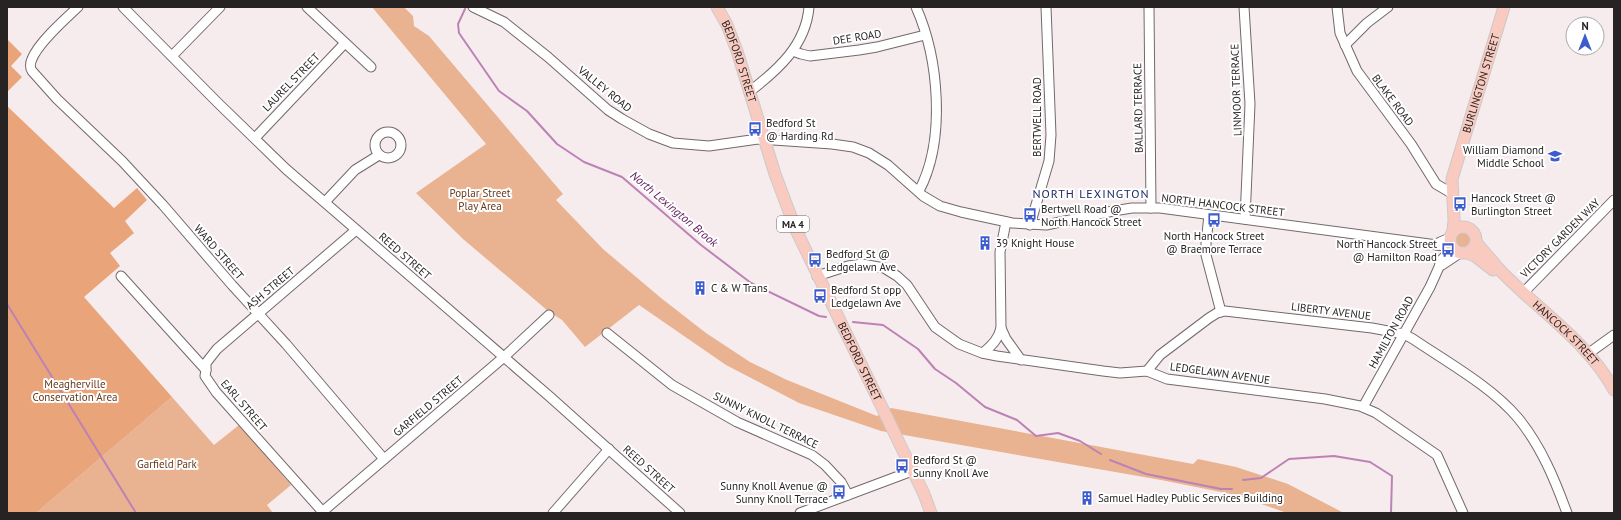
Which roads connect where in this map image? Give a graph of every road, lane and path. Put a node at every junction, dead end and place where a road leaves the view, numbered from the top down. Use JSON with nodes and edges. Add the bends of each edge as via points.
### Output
{"nodes":[{"id":1,"x":78,"y":7,"type":"edge"},
{"id":2,"x":123,"y":7,"type":"edge"},
{"id":3,"x":220,"y":7,"type":"edge"},
{"id":4,"x":306,"y":7,"type":"edge"},
{"id":5,"x":473,"y":7,"type":"edge"},
{"id":6,"x":717,"y":7,"type":"edge"},
{"id":7,"x":809,"y":7,"type":"edge"},
{"id":8,"x":916,"y":7,"type":"edge"},
{"id":9,"x":1046,"y":7,"type":"edge"},
{"id":10,"x":1149,"y":7,"type":"edge"},
{"id":11,"x":1244,"y":7,"type":"edge"},
{"id":12,"x":1337,"y":7,"type":"edge"},
{"id":13,"x":1388,"y":7,"type":"edge"},
{"id":14,"x":1504,"y":7,"type":"edge"},
{"id":15,"x":925,"y":35,"type":"junction"},
{"id":16,"x":345,"y":43,"type":"junction"},
{"id":17,"x":1345,"y":45,"type":"junction"},
{"id":18,"x":793,"y":51,"type":"junction"},
{"id":19,"x":172,"y":56,"type":"junction"},
{"id":20,"x":371,"y":67,"type":"dead end"},
{"id":21,"x":749,"y":92,"type":"junction"},
{"id":22,"x":254,"y":138,"type":"junction"},
{"id":23,"x":764,"y":139,"type":"junction"},
{"id":24,"x":379,"y":155,"type":"dead end"},
{"id":25,"x":919,"y":191,"type":"junction"},
{"id":26,"x":1453,"y":194,"type":"junction"},
{"id":27,"x":1614,"y":200,"type":"edge"},
{"id":28,"x":325,"y":202,"type":"junction"},
{"id":29,"x":1151,"y":208,"type":"junction"},
{"id":30,"x":1210,"y":215,"type":"junction"},
{"id":31,"x":1245,"y":219,"type":"junction"},
{"id":32,"x":1006,"y":222,"type":"junction"},
{"id":33,"x":1030,"y":225,"type":"junction"},
{"id":34,"x":1465,"y":227,"type":"junction"},
{"id":35,"x":356,"y":230,"type":"junction"},
{"id":36,"x":1476,"y":242,"type":"junction"},
{"id":37,"x":1456,"y":245,"type":"junction"},
{"id":38,"x":121,"y":276,"type":"dead end"},
{"id":39,"x":818,"y":276,"type":"junction"},
{"id":40,"x":1512,"y":282,"type":"junction"},
{"id":41,"x":1523,"y":293,"type":"junction"},
{"id":42,"x":1221,"y":312,"type":"junction"},
{"id":43,"x":259,"y":313,"type":"junction"},
{"id":44,"x":549,"y":315,"type":"dead end"},
{"id":45,"x":1001,"y":328,"type":"junction"},
{"id":46,"x":607,"y":334,"type":"dead end"},
{"id":47,"x":1404,"y":334,"type":"junction"},
{"id":48,"x":1614,"y":335,"type":"edge"},
{"id":49,"x":983,"y":353,"type":"junction"},
{"id":50,"x":1589,"y":353,"type":"junction"},
{"id":51,"x":504,"y":357,"type":"junction"},
{"id":52,"x":1021,"y":360,"type":"junction"},
{"id":53,"x":206,"y":370,"type":"junction"},
{"id":54,"x":1147,"y":371,"type":"junction"},
{"id":55,"x":1614,"y":390,"type":"edge"},
{"id":56,"x":1363,"y":407,"type":"junction"},
{"id":57,"x":609,"y":449,"type":"junction"},
{"id":58,"x":384,"y":459,"type":"junction"},
{"id":59,"x":912,"y":471,"type":"junction"},
{"id":60,"x":848,"y":495,"type":"junction"},
{"id":61,"x":322,"y":512,"type":"edge"},
{"id":62,"x":553,"y":513,"type":"edge"},
{"id":63,"x":680,"y":513,"type":"edge"},
{"id":64,"x":800,"y":513,"type":"edge"},
{"id":65,"x":932,"y":513,"type":"edge"},
{"id":66,"x":1463,"y":513,"type":"edge"},
{"id":67,"x":1567,"y":513,"type":"edge"}],
"edges":[{"from":1,"to":43,"type":"street","name":"WARD STREET","via":[[41,45],[30,67],[57,99],[122,161],[163,205]]},
{"from":2,"to":19,"type":"street","name":"REED STREET"},
{"from":3,"to":19,"type":"street"},
{"from":4,"to":16,"type":"street"},
{"from":5,"to":23,"type":"street","name":"VALLEY ROAD","via":[[504,22],[608,110],[652,135],[673,144],[708,146]]},
{"from":6,"to":21,"type":"main road","name":"BEDFORD STREET","number":"MA 4","via":[[737,51]]},
{"from":7,"to":18,"type":"street","via":[[803,31]]},
{"from":8,"to":15,"type":"street"},
{"from":9,"to":33,"type":"street","name":"BERTWELL ROAD","via":[[1049,161]]},
{"from":10,"to":29,"type":"street","name":"BALLARD TERRACE"},
{"from":11,"to":31,"type":"street","name":"LINMOOR TERRACE","via":[[1250,104]]},
{"from":12,"to":17,"type":"street","name":"BLAKE ROAD","via":[[1340,33]]},
{"from":13,"to":17,"type":"street"},
{"from":14,"to":26,"type":"main road","name":"BURLINGTON STREET","via":[[1452,179]]},
{"from":15,"to":18,"type":"street","name":"DEE ROAD","via":[[859,50],[810,56]]},
{"from":15,"to":25,"type":"street","via":[[935,88],[935,122],[931,158]]},
{"from":16,"to":20,"type":"street"},
{"from":16,"to":22,"type":"street","name":"LAUREL STREET"},
{"from":17,"to":26,"type":"street","name":"BLAKE ROAD","via":[[1357,71],[1411,144],[1436,184]]},
{"from":18,"to":21,"type":"street","via":[[772,74]]},
{"from":19,"to":22,"type":"street","name":"REED STREET"},
{"from":21,"to":23,"type":"main road","name":"BEDFORD STREET","number":"MA 4"},
{"from":22,"to":28,"type":"street","name":"REED STREET"},
{"from":23,"to":25,"type":"street","name":"NORTH HANCOCK STREET","via":[[853,147],[888,165]]},
{"from":23,"to":39,"type":"main road","name":"BEDFORD STREET","number":"MA 4","via":[[785,204]]},
{"from":24,"to":28,"type":"street","via":[[355,170]]},
{"from":25,"to":32,"type":"street","name":"NORTH HANCOCK STREET","via":[[940,206]]},
{"from":26,"to":34,"type":"main road"},
{"from":26,"to":37,"type":"main road","name":"BURLINGTON STREET"},
{"from":27,"to":41,"type":"street","name":"VICTORY GARDEN WAY"},
{"from":28,"to":35,"type":"street","name":"REED STREET"},
{"from":29,"to":30,"type":"street","name":"NORTH HANCOCK STREET"},
{"from":29,"to":33,"type":"street","name":"NORTH HANCOCK STREET","via":[[1132,208],[1046,225]]},
{"from":30,"to":31,"type":"street","name":"NORTH HANCOCK STREET"},
{"from":30,"to":42,"type":"street","via":[[1206,255]]},
{"from":31,"to":37,"type":"street","name":"NORTH HANCOCK STREET","via":[[1437,245],[1440,242]]},
{"from":32,"to":33,"type":"street","name":"NORTH HANCOCK STREET"},
{"from":32,"to":45,"type":"street","via":[[1000,252]]},
{"from":34,"to":36,"type":"main road","name":"HANCOCK STREET","via":[[1473,231]]},
{"from":34,"to":37,"type":"main road","via":[[1459,227]]},
{"from":35,"to":43,"type":"street","name":"ASH STREET"},
{"from":35,"to":51,"type":"street","name":"REED STREET"},
{"from":36,"to":37,"type":"main road","via":[[1474,248]]},
{"from":36,"to":40,"type":"main road","name":"HANCOCK STREET"},
{"from":37,"to":40,"type":"main road","name":"HANCOCK STREET"},
{"from":37,"to":47,"type":"street","name":"HAMILTON ROAD","via":[[1441,260]]},
{"from":38,"to":53,"type":"street","name":"EARL STREET"},
{"from":39,"to":49,"type":"street","name":"LEDGELAWN AVENUE","via":[[862,264],[884,268],[907,285],[935,328],[959,344]]},
{"from":39,"to":59,"type":"main road","name":"BEDFORD STREET","number":"MA 4"},
{"from":40,"to":41,"type":"main road","name":"HANCOCK STREET"},
{"from":41,"to":50,"type":"main road","name":"HANCOCK STREET"},
{"from":42,"to":47,"type":"street","name":"LIBERTY AVENUE","via":[[1233,311]]},
{"from":42,"to":54,"type":"street","via":[[1209,318],[1162,354]]},
{"from":43,"to":53,"type":"street","name":"ASH STREET","via":[[218,349],[206,363]]},
{"from":43,"to":58,"type":"street","name":"WARD STREET"},
{"from":44,"to":51,"type":"street","name":"GARFIELD STREET"},
{"from":45,"to":49,"type":"street","via":[[999,337]]},
{"from":45,"to":52,"type":"street"},
{"from":46,"to":60,"type":"street","name":"SUNNY KNOLL TERRACE","via":[[672,385],[737,422],[812,455],[841,482]]},
{"from":47,"to":56,"type":"street","name":"HAMILTON ROAD"},
{"from":47,"to":67,"type":"street","name":"LIBERTY AVENUE","via":[[1483,387],[1514,414],[1535,442],[1552,473]]},
{"from":48,"to":50,"type":"street"},
{"from":49,"to":52,"type":"street","name":"LEDGELAWN AVENUE"},
{"from":50,"to":55,"type":"main road","name":"HANCOCK STREET"},
{"from":51,"to":57,"type":"street","name":"REED STREET"},
{"from":51,"to":58,"type":"street","name":"GARFIELD STREET"},
{"from":52,"to":54,"type":"street","name":"LEDGELAWN AVENUE","via":[[1115,372]]},
{"from":53,"to":61,"type":"street","name":"EARL STREET","via":[[206,376],[216,392]]},
{"from":54,"to":56,"type":"street","name":"LEDGELAWN AVENUE","via":[[1167,379],[1325,399]]},
{"from":56,"to":66,"type":"street","name":"LEDGELAWN AVENUE","via":[[1376,413],[1437,455]]},
{"from":57,"to":62,"type":"street"},
{"from":57,"to":63,"type":"street","name":"REED STREET"},
{"from":58,"to":61,"type":"street","name":"GARFIELD STREET"},
{"from":59,"to":60,"type":"street"},
{"from":59,"to":65,"type":"main road","name":"BEDFORD STREET","number":"MA 4"},
{"from":60,"to":64,"type":"street"}]}
